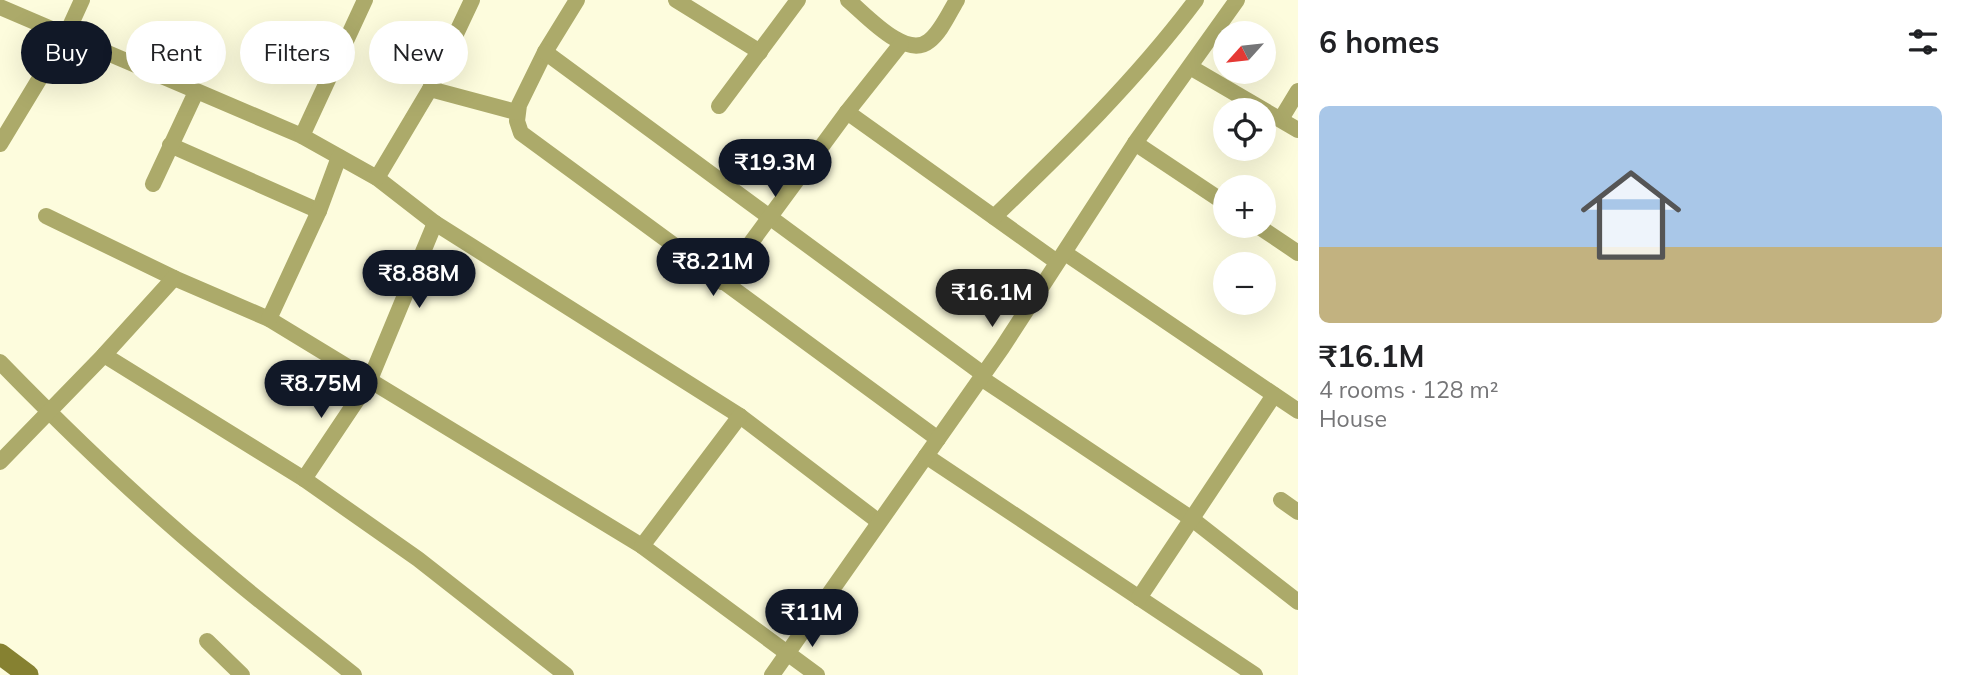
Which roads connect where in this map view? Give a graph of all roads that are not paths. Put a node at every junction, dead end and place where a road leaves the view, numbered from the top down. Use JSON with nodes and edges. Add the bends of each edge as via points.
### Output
{"nodes":[{"id":1,"x":82,"y":0,"type":"edge"},
{"id":2,"x":365,"y":0,"type":"edge"},
{"id":3,"x":472,"y":0,"type":"edge"},
{"id":4,"x":577,"y":0,"type":"edge"},
{"id":5,"x":676,"y":0,"type":"edge"},
{"id":6,"x":798,"y":0,"type":"edge"},
{"id":7,"x":848,"y":0,"type":"edge"},
{"id":8,"x":957,"y":0,"type":"edge"},
{"id":9,"x":1196,"y":0,"type":"edge"},
{"id":10,"x":1237,"y":0,"type":"edge"},
{"id":11,"x":0,"y":6,"type":"edge"},
{"id":12,"x":34,"y":21,"type":"edge"},
{"id":13,"x":72,"y":21,"type":"edge"},
{"id":14,"x":901,"y":44,"type":"junction"},
{"id":15,"x":545,"y":52,"type":"junction"},
{"id":16,"x":760,"y":52,"type":"junction"},
{"id":17,"x":112,"y":55,"type":"edge"},
{"id":18,"x":1190,"y":67,"type":"junction"},
{"id":19,"x":36,"y":84,"type":"edge"},
{"id":20,"x":430,"y":89,"type":"junction"},
{"id":21,"x":1298,"y":91,"type":"edge"},
{"id":22,"x":196,"y":92,"type":"junction"},
{"id":23,"x":719,"y":106,"type":"dead end"},
{"id":24,"x":516,"y":112,"type":"junction"},
{"id":25,"x":847,"y":112,"type":"junction"},
{"id":26,"x":1282,"y":119,"type":"junction"},
{"id":27,"x":1298,"y":130,"type":"edge"},
{"id":28,"x":302,"y":135,"type":"junction"},
{"id":29,"x":1135,"y":143,"type":"junction"},
{"id":30,"x":0,"y":144,"type":"edge"},
{"id":31,"x":170,"y":145,"type":"junction"},
{"id":32,"x":339,"y":158,"type":"junction"},
{"id":33,"x":377,"y":178,"type":"junction"},
{"id":34,"x":153,"y":184,"type":"dead end"},
{"id":35,"x":1213,"y":195,"type":"edge"},
{"id":36,"x":319,"y":211,"type":"junction"},
{"id":37,"x":46,"y":216,"type":"dead end"},
{"id":38,"x":768,"y":217,"type":"junction"},
{"id":39,"x":994,"y":217,"type":"junction"},
{"id":40,"x":435,"y":223,"type":"junction"},
{"id":41,"x":1276,"y":238,"type":"edge"},
{"id":42,"x":1298,"y":253,"type":"edge"},
{"id":43,"x":1061,"y":258,"type":"junction"},
{"id":44,"x":174,"y":278,"type":"junction"},
{"id":45,"x":722,"y":282,"type":"junction"},
{"id":46,"x":269,"y":320,"type":"junction"},
{"id":47,"x":104,"y":355,"type":"junction"},
{"id":48,"x":0,"y":362,"type":"edge"},
{"id":49,"x":982,"y":376,"type":"junction"},
{"id":50,"x":369,"y":382,"type":"junction"},
{"id":51,"x":1274,"y":395,"type":"junction"},
{"id":52,"x":1298,"y":411,"type":"edge"},
{"id":53,"x":49,"y":413,"type":"junction"},
{"id":54,"x":740,"y":415,"type":"junction"},
{"id":55,"x":938,"y":439,"type":"junction"},
{"id":56,"x":926,"y":456,"type":"junction"},
{"id":57,"x":0,"y":462,"type":"edge"},
{"id":58,"x":304,"y":479,"type":"junction"},
{"id":59,"x":1281,"y":500,"type":"dead end"},
{"id":60,"x":1298,"y":512,"type":"edge"},
{"id":61,"x":1192,"y":519,"type":"junction"},
{"id":62,"x":879,"y":522,"type":"junction"},
{"id":63,"x":642,"y":546,"type":"junction"},
{"id":64,"x":1139,"y":598,"type":"junction"},
{"id":65,"x":1298,"y":602,"type":"edge"},
{"id":66,"x":207,"y":640,"type":"dead end"},
{"id":67,"x":786,"y":654,"type":"junction"},
{"id":68,"x":242,"y":675,"type":"edge"},
{"id":69,"x":354,"y":675,"type":"edge"},
{"id":70,"x":566,"y":675,"type":"edge"},
{"id":71,"x":772,"y":675,"type":"edge"},
{"id":72,"x":817,"y":675,"type":"edge"},
{"id":73,"x":1255,"y":675,"type":"edge"}],
"edges":[{"from":1,"to":13,"type":"street"},
{"from":2,"to":28,"type":"street"},
{"from":3,"to":20,"type":"street"},
{"from":4,"to":15,"type":"street"},
{"from":5,"to":16,"type":"street"},
{"from":6,"to":16,"type":"street"},
{"from":7,"to":14,"type":"street"},
{"from":8,"to":14,"type":"street","via":[[928,43],[914,48]]},
{"from":9,"to":39,"type":"street","via":[[1141,70]]},
{"from":10,"to":18,"type":"street"},
{"from":11,"to":12,"type":"street"},
{"from":14,"to":25,"type":"street"},
{"from":15,"to":24,"type":"street"},
{"from":15,"to":38,"type":"street"},
{"from":16,"to":23,"type":"street"},
{"from":17,"to":22,"type":"street"},
{"from":18,"to":26,"type":"street"},
{"from":18,"to":29,"type":"street"},
{"from":19,"to":30,"type":"street"},
{"from":20,"to":24,"type":"street"},
{"from":20,"to":33,"type":"street"},
{"from":21,"to":26,"type":"street"},
{"from":22,"to":28,"type":"street"},
{"from":22,"to":31,"type":"street"},
{"from":24,"to":45,"type":"street","via":[[518,128],[525,137]]},
{"from":25,"to":38,"type":"street"},
{"from":25,"to":39,"type":"street"},
{"from":26,"to":27,"type":"street"},
{"from":28,"to":32,"type":"street"},
{"from":29,"to":35,"type":"street"},
{"from":29,"to":43,"type":"street"},
{"from":31,"to":34,"type":"street"},
{"from":31,"to":36,"type":"street"},
{"from":32,"to":33,"type":"street"},
{"from":32,"to":36,"type":"street"},
{"from":33,"to":40,"type":"street"},
{"from":36,"to":46,"type":"street"},
{"from":37,"to":44,"type":"street"},
{"from":38,"to":45,"type":"street"},
{"from":38,"to":49,"type":"street"},
{"from":39,"to":43,"type":"street"},
{"from":40,"to":50,"type":"street"},
{"from":40,"to":54,"type":"street"},
{"from":41,"to":42,"type":"street"},
{"from":43,"to":49,"type":"street"},
{"from":43,"to":51,"type":"street"},
{"from":44,"to":46,"type":"street"},
{"from":44,"to":47,"type":"street"},
{"from":45,"to":55,"type":"street"},
{"from":46,"to":50,"type":"street"},
{"from":47,"to":53,"type":"street"},
{"from":47,"to":58,"type":"street"},
{"from":48,"to":53,"type":"street"},
{"from":49,"to":55,"type":"street"},
{"from":49,"to":61,"type":"street"},
{"from":50,"to":58,"type":"street"},
{"from":50,"to":63,"type":"street"},
{"from":51,"to":52,"type":"street"},
{"from":51,"to":61,"type":"street"},
{"from":53,"to":57,"type":"street"},
{"from":53,"to":69,"type":"street","via":[[143,502]]},
{"from":54,"to":62,"type":"street"},
{"from":54,"to":63,"type":"street"},
{"from":55,"to":56,"type":"street"},
{"from":56,"to":62,"type":"street"},
{"from":56,"to":64,"type":"street"},
{"from":58,"to":70,"type":"street","via":[[418,559]]},
{"from":59,"to":60,"type":"street"},
{"from":61,"to":64,"type":"street"},
{"from":61,"to":65,"type":"street"},
{"from":62,"to":67,"type":"street"},
{"from":63,"to":67,"type":"street"},
{"from":64,"to":73,"type":"street"},
{"from":66,"to":68,"type":"street"},
{"from":67,"to":71,"type":"street"},
{"from":67,"to":72,"type":"street"}]}
